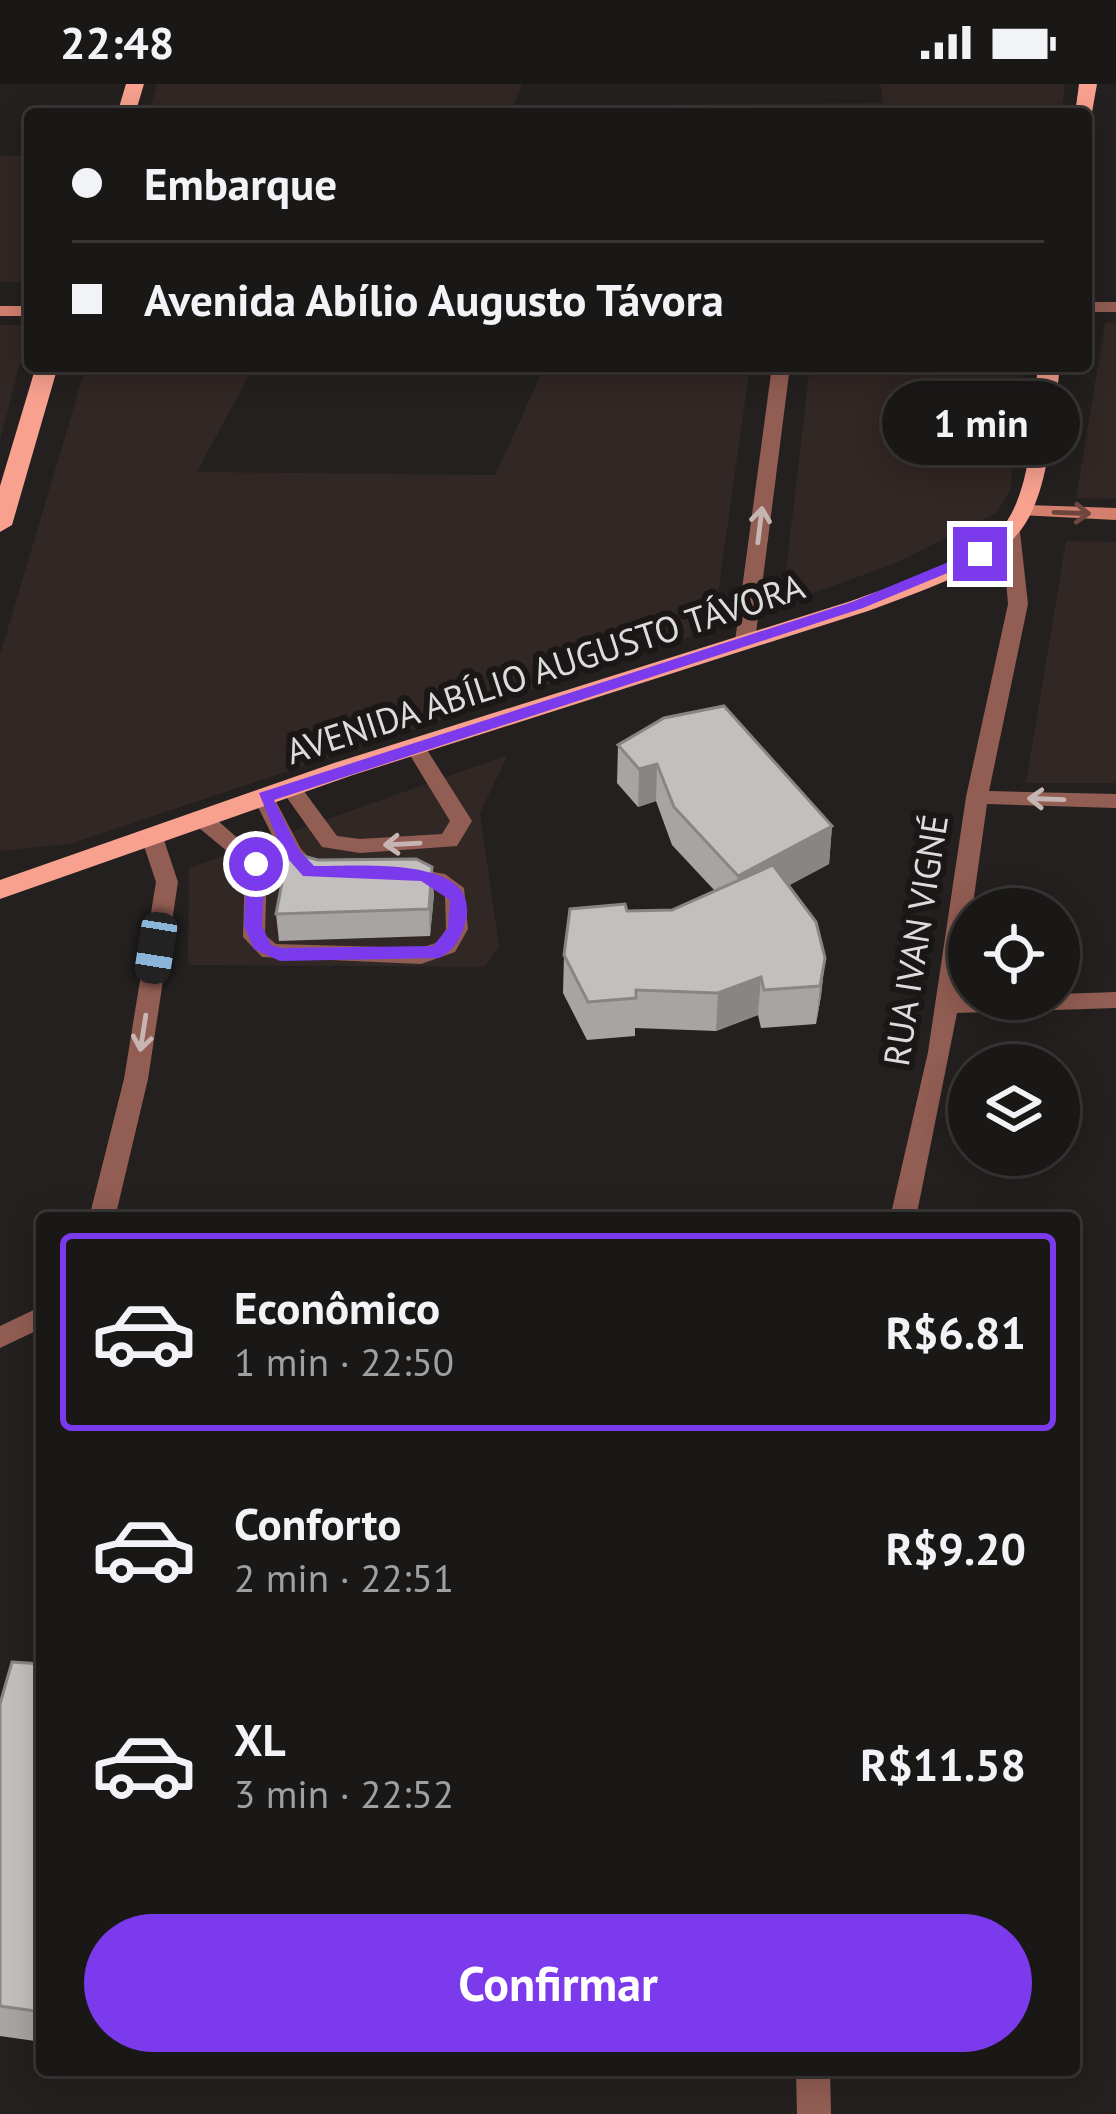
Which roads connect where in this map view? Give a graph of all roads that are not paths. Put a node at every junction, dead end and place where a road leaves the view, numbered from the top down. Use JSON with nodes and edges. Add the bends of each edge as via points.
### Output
{"nodes":[{"id":1,"x":45,"y":372,"type":"edge"},
{"id":2,"x":780,"y":372,"type":"edge"},
{"id":3,"x":1048,"y":372,"type":"edge"},
{"id":4,"x":1116,"y":514,"type":"edge"},
{"id":5,"x":1019,"y":522,"type":"junction"},
{"id":6,"x":0,"y":525,"type":"edge"},
{"id":7,"x":745,"y":640,"type":"junction"},
{"id":8,"x":415,"y":747,"type":"junction"},
{"id":9,"x":291,"y":788,"type":"junction"},
{"id":10,"x":265,"y":797,"type":"junction"},
{"id":11,"x":976,"y":797,"type":"junction"},
{"id":12,"x":1116,"y":801,"type":"edge"},
{"id":13,"x":201,"y":818,"type":"junction"},
{"id":14,"x":152,"y":837,"type":"junction"},
{"id":15,"x":341,"y":874,"type":"edge"},
{"id":16,"x":382,"y":874,"type":"edge"},
{"id":17,"x":6,"y":885,"type":"edge"},
{"id":18,"x":1116,"y":1000,"type":"edge"},
{"id":19,"x":947,"y":1006,"type":"junction"},
{"id":20,"x":103,"y":1212,"type":"edge"},
{"id":21,"x":904,"y":1212,"type":"edge"},
{"id":22,"x":36,"y":1319,"type":"edge"},
{"id":23,"x":0,"y":1338,"type":"edge"},
{"id":24,"x":814,"y":2076,"type":"edge"},
{"id":25,"x":814,"y":2114,"type":"edge"}],
"edges":[{"from":1,"to":6,"type":"main road"},
{"from":7,"to":2,"type":"street","one_way":true},
{"from":3,"to":5,"type":"main road"},
{"from":5,"to":4,"type":"main road","one_way":true},
{"from":5,"to":7,"type":"main road","name":"AVENIDA ABÍLIO AUGUSTO TÁVORA","via":[[980,554],[896,591]]},
{"from":5,"to":11,"type":"street","name":"RUA IVAN VIGNÉ","via":[[1018,604]]},
{"from":7,"to":8,"type":"main road","name":"AVENIDA ABÍLIO AUGUSTO TÁVORA"},
{"from":8,"to":9,"type":"main road","name":"AVENIDA ABÍLIO AUGUSTO TÁVORA"},
{"from":8,"to":9,"type":"street","one_way":true,"via":[[461,821],[449,841],[330,842]]},
{"from":9,"to":10,"type":"main road","name":"AVENIDA ABÍLIO AUGUSTO TÁVORA"},
{"from":10,"to":13,"type":"main road","name":"AVENIDA ABÍLIO AUGUSTO TÁVORA"},
{"from":10,"to":15,"type":"street","via":[[298,862],[309,872]]},
{"from":12,"to":11,"type":"street","one_way":true},
{"from":11,"to":19,"type":"street","name":"RUA IVAN VIGNÉ"},
{"from":13,"to":14,"type":"main road","name":"AVENIDA ABÍLIO AUGUSTO TÁVORA"},
{"from":13,"to":16,"type":"street","via":[[256,864],[254,937],[270,952],[421,956],[447,947],[457,929],[457,893],[423,875]]},
{"from":14,"to":17,"type":"main road","name":"AVENIDA ABÍLIO AUGUSTO TÁVORA"},
{"from":14,"to":20,"type":"street","one_way":true,"via":[[167,882],[136,1079]]},
{"from":18,"to":19,"type":"street"},
{"from":19,"to":21,"type":"street","name":"RUA IVAN VIGNÉ"},
{"from":22,"to":23,"type":"street"},
{"from":24,"to":25,"type":"street"}]}
